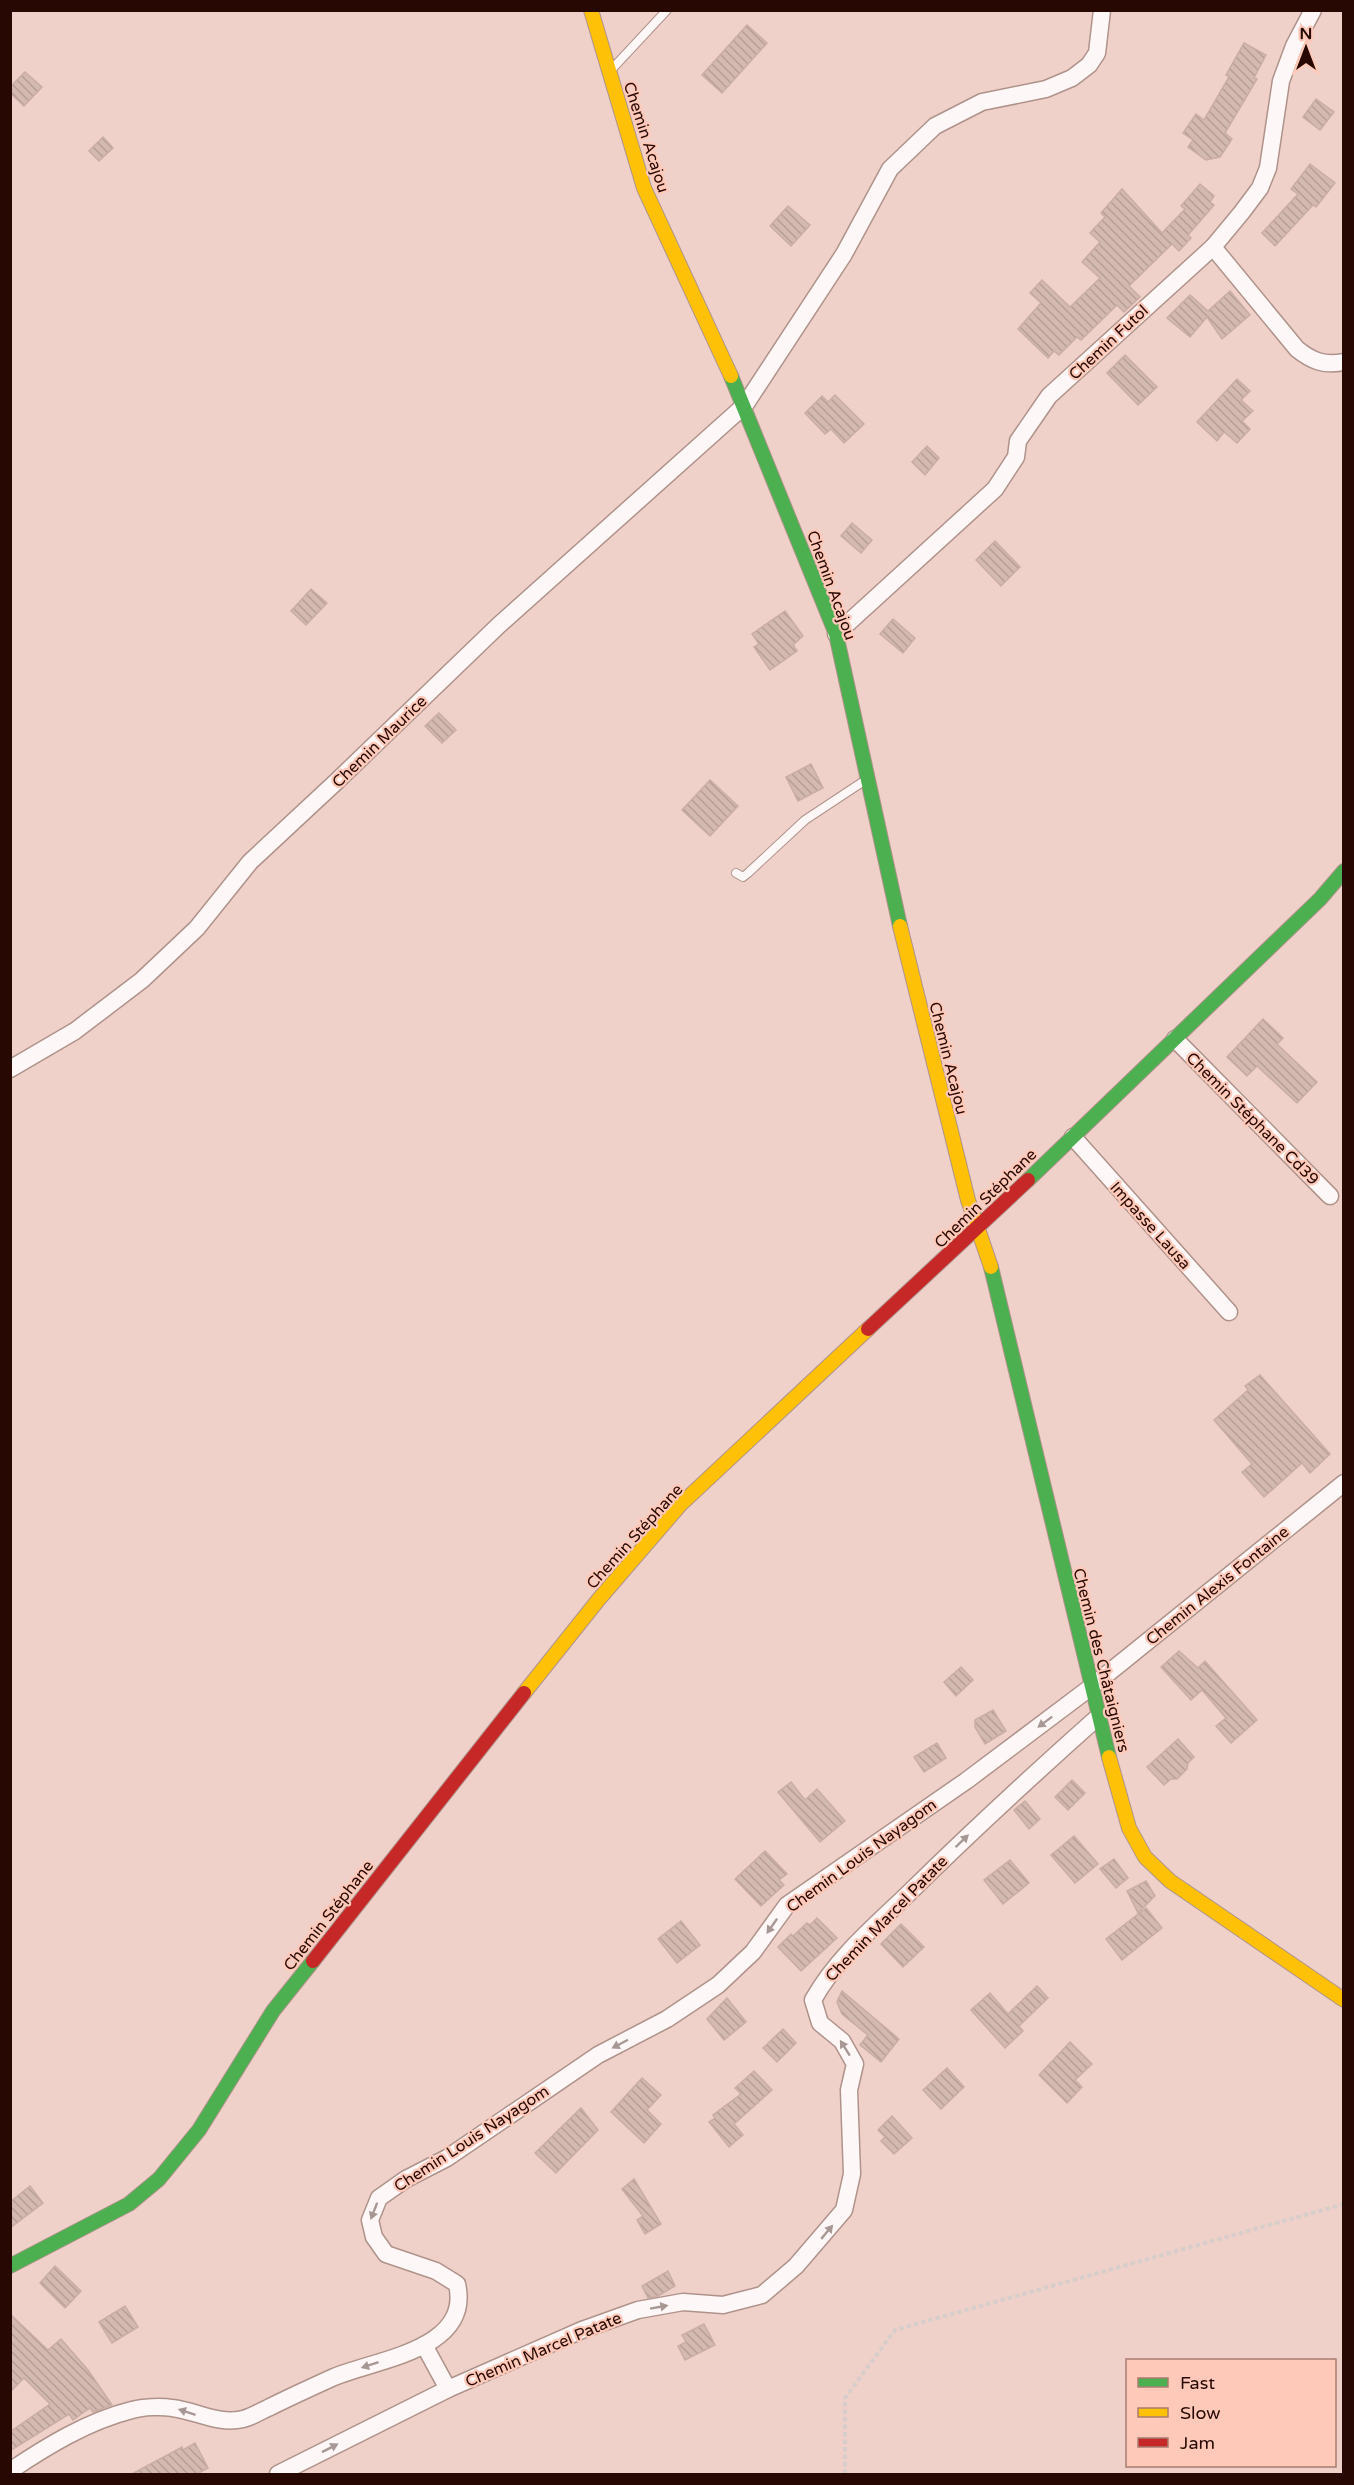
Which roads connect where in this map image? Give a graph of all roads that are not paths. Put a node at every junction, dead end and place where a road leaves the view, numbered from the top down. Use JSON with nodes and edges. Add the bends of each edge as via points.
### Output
{"nodes":[{"id":1,"x":591,"y":10,"type":"edge"},
{"id":2,"x":667,"y":10,"type":"edge"},
{"id":3,"x":1102,"y":10,"type":"edge"},
{"id":4,"x":1313,"y":10,"type":"edge"},
{"id":5,"x":609,"y":72,"type":"junction"},
{"id":6,"x":1213,"y":247,"type":"junction"},
{"id":7,"x":1344,"y":363,"type":"edge"},
{"id":8,"x":745,"y":405,"type":"junction"},
{"id":9,"x":836,"y":634,"type":"junction"},
{"id":10,"x":867,"y":779,"type":"junction"},
{"id":11,"x":1344,"y":870,"type":"edge"},
{"id":12,"x":736,"y":873,"type":"dead end"},
{"id":13,"x":1175,"y":1039,"type":"junction"},
{"id":14,"x":10,"y":1069,"type":"edge"},
{"id":15,"x":1073,"y":1137,"type":"junction"},
{"id":16,"x":1330,"y":1196,"type":"dead end"},
{"id":17,"x":977,"y":1229,"type":"junction"},
{"id":18,"x":1228,"y":1312,"type":"dead end"},
{"id":19,"x":1344,"y":1483,"type":"edge"},
{"id":20,"x":1091,"y":1687,"type":"junction"},
{"id":21,"x":1098,"y":1716,"type":"junction"},
{"id":22,"x":1344,"y":2000,"type":"edge"},
{"id":23,"x":10,"y":2266,"type":"edge"},
{"id":24,"x":424,"y":2344,"type":"junction"},
{"id":25,"x":448,"y":2389,"type":"junction"},
{"id":26,"x":10,"y":2471,"type":"edge"},
{"id":27,"x":278,"y":2475,"type":"edge"}],
"edges":[{"from":1,"to":5,"type":"street","name":"Chemin Acajou"},
{"from":2,"to":5,"type":"lane"},
{"from":3,"to":8,"type":"street","name":"Chemin Maurice","via":[[1097,53],[1072,78],[982,102],[935,126],[890,169],[844,255]]},
{"from":4,"to":6,"type":"street","name":"Chemin Futol","via":[[1281,81],[1268,168],[1260,188]]},
{"from":5,"to":8,"type":"street","name":"Chemin Acajou","via":[[644,188]]},
{"from":6,"to":7,"type":"street","via":[[1297,350],[1312,361]]},
{"from":6,"to":9,"type":"street","name":"Chemin Futol","via":[[1049,396],[1018,441],[1016,457],[995,489]]},
{"from":8,"to":9,"type":"street","name":"Chemin Acajou"},
{"from":8,"to":14,"type":"street","name":"Chemin Maurice","via":[[499,625],[249,862],[197,928],[142,980],[75,1031]]},
{"from":9,"to":10,"type":"street","name":"Chemin Acajou"},
{"from":10,"to":12,"type":"lane","via":[[805,820],[743,877]]},
{"from":10,"to":17,"type":"street","name":"Chemin Acajou","via":[[885,867]]},
{"from":11,"to":13,"type":"street","name":"Chemin Stéphane","via":[[1320,899]]},
{"from":13,"to":15,"type":"street","name":"Chemin Stéphane"},
{"from":13,"to":16,"type":"street","name":"Chemin Stéphane Cd39"},
{"from":15,"to":17,"type":"street","name":"Chemin Stéphane"},
{"from":15,"to":18,"type":"street","name":"Impasse Lausa"},
{"from":17,"to":20,"type":"street","name":"Chemin des Châtaigniers","via":[[987,1252]]},
{"from":17,"to":23,"type":"street","name":"Chemin Stéphane","via":[[680,1505],[599,1599],[273,2011],[181,2156],[129,2204]]},
{"from":19,"to":20,"type":"street","name":"Chemin Alexis Fontaine"},
{"from":20,"to":21,"type":"street","name":"Chemin des Châtaigniers"},
{"from":20,"to":24,"type":"street","name":"Chemin Louis Nayagom","one_way":true,"via":[[966,1781],[787,1905],[753,1952],[718,1985],[667,2019],[598,2055],[379,2198],[370,2220],[374,2237],[386,2254],[436,2271],[457,2284],[460,2299],[456,2317]]},
{"from":21,"to":22,"type":"street","name":"Chemin des Châtaigniers","via":[[1129,1828],[1145,1857],[1170,1881]]},
{"from":25,"to":21,"type":"street","name":"Chemin Marcel Patate","one_way":true,"via":[[582,2330],[638,2310],[683,2302],[723,2305],[762,2295],[796,2266],[844,2210],[852,2174],[849,2090],[855,2064],[842,2041],[819,2023],[813,2000],[826,1976],[980,1824]]},
{"from":24,"to":25,"type":"street"},
{"from":24,"to":26,"type":"street","name":"Chemin Louis Nayagom","one_way":true,"via":[[402,2357],[337,2376],[243,2419],[208,2419],[172,2408],[134,2409],[44,2448]]},
{"from":27,"to":25,"type":"street","name":"Chemin Marcel Patate","one_way":true}]}
